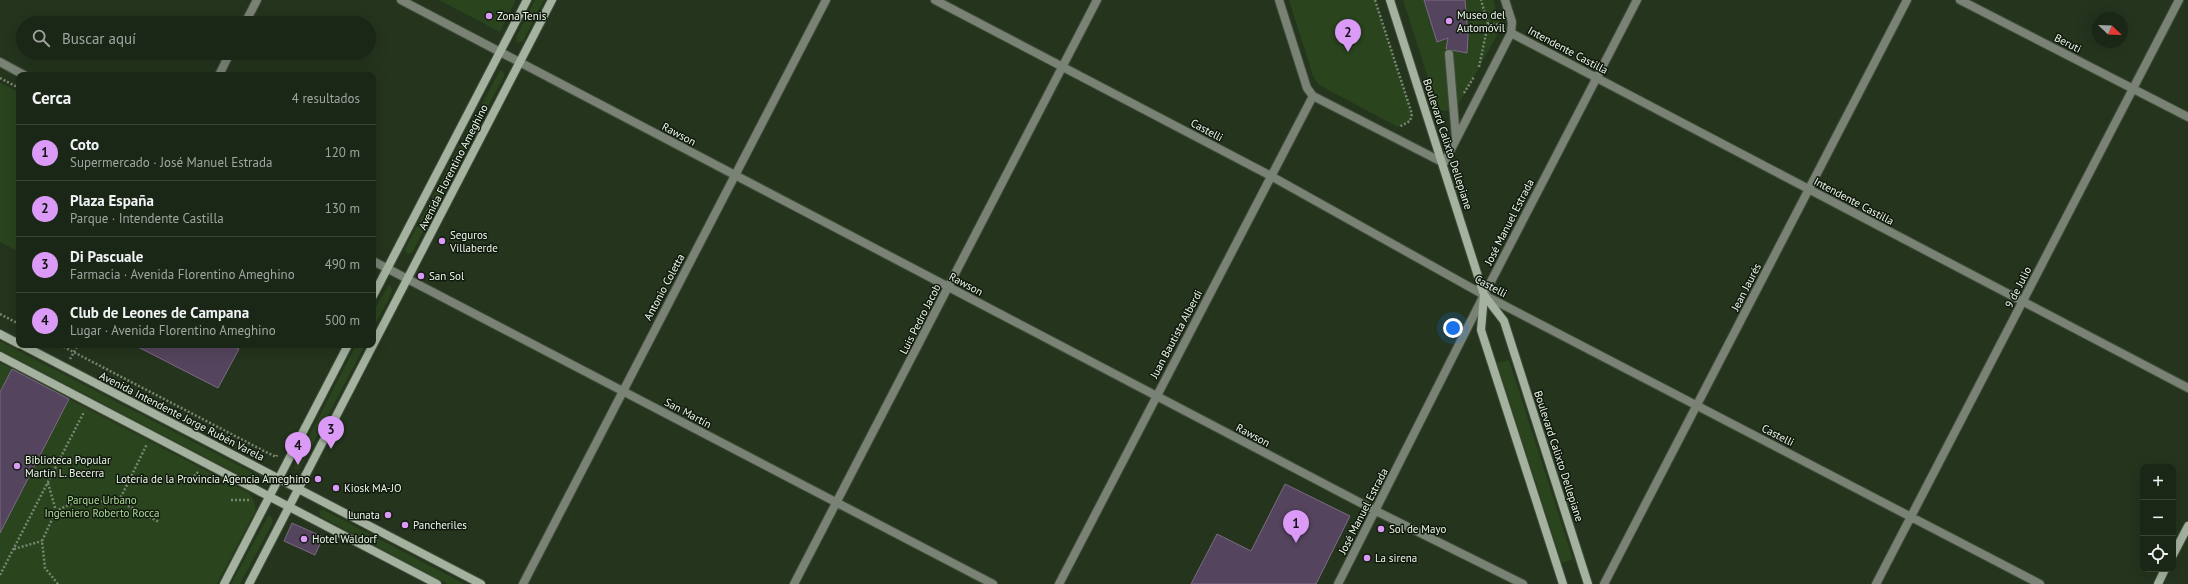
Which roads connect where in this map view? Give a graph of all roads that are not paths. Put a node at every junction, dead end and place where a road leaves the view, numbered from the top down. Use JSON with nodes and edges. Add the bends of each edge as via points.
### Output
{"nodes":[{"id":1,"x":257,"y":0,"type":"edge"},
{"id":2,"x":401,"y":0,"type":"edge"},
{"id":3,"x":527,"y":0,"type":"edge"},
{"id":4,"x":552,"y":0,"type":"edge"},
{"id":5,"x":826,"y":0,"type":"edge"},
{"id":6,"x":935,"y":0,"type":"edge"},
{"id":7,"x":1097,"y":0,"type":"edge"},
{"id":8,"x":1279,"y":0,"type":"edge"},
{"id":9,"x":1390,"y":0,"type":"edge"},
{"id":10,"x":1505,"y":0,"type":"edge"},
{"id":11,"x":1637,"y":0,"type":"edge"},
{"id":12,"x":1908,"y":0,"type":"edge"},
{"id":13,"x":1960,"y":0,"type":"edge"},
{"id":14,"x":2179,"y":0,"type":"edge"},
{"id":15,"x":249,"y":16,"type":"edge"},
{"id":16,"x":1511,"y":33,"type":"junction"},
{"id":17,"x":500,"y":52,"type":"junction"},
{"id":18,"x":1449,"y":54,"type":"dead end"},
{"id":19,"x":226,"y":60,"type":"edge"},
{"id":20,"x":0,"y":62,"type":"edge"},
{"id":21,"x":520,"y":62,"type":"junction"},
{"id":22,"x":1063,"y":67,"type":"junction"},
{"id":23,"x":18,"y":72,"type":"edge"},
{"id":24,"x":220,"y":72,"type":"edge"},
{"id":25,"x":1597,"y":78,"type":"junction"},
{"id":26,"x":2133,"y":89,"type":"junction"},
{"id":27,"x":1313,"y":96,"type":"junction"},
{"id":28,"x":2188,"y":117,"type":"edge"},
{"id":29,"x":1456,"y":138,"type":"junction"},
{"id":30,"x":1444,"y":163,"type":"junction"},
{"id":31,"x":736,"y":176,"type":"junction"},
{"id":32,"x":1271,"y":176,"type":"junction"},
{"id":33,"x":1809,"y":190,"type":"junction"},
{"id":34,"x":376,"y":262,"type":"edge"},
{"id":35,"x":387,"y":268,"type":"junction"},
{"id":36,"x":407,"y":279,"type":"junction"},
{"id":37,"x":948,"y":288,"type":"junction"},
{"id":38,"x":376,"y":290,"type":"edge"},
{"id":39,"x":1484,"y":295,"type":"junction"},
{"id":40,"x":2022,"y":302,"type":"junction"},
{"id":41,"x":0,"y":334,"type":"edge"},
{"id":42,"x":376,"y":339,"type":"edge"},
{"id":43,"x":16,"y":342,"type":"edge"},
{"id":44,"x":28,"y":348,"type":"edge"},
{"id":45,"x":346,"y":348,"type":"edge"},
{"id":46,"x":371,"y":348,"type":"edge"},
{"id":47,"x":0,"y":356,"type":"edge"},
{"id":48,"x":2188,"y":388,"type":"edge"},
{"id":49,"x":622,"y":391,"type":"junction"},
{"id":50,"x":1156,"y":396,"type":"junction"},
{"id":51,"x":1697,"y":406,"type":"junction"},
{"id":52,"x":278,"y":479,"type":"junction"},
{"id":53,"x":298,"y":489,"type":"junction"},
{"id":54,"x":269,"y":497,"type":"junction"},
{"id":55,"x":837,"y":503,"type":"junction"},
{"id":56,"x":289,"y":507,"type":"junction"},
{"id":57,"x":1376,"y":511,"type":"junction"},
{"id":58,"x":1911,"y":517,"type":"junction"},
{"id":59,"x":2188,"y":526,"type":"edge"},
{"id":60,"x":2176,"y":549,"type":"edge"},
{"id":61,"x":2164,"y":572,"type":"edge"},
{"id":62,"x":224,"y":584,"type":"edge"},
{"id":63,"x":249,"y":584,"type":"edge"},
{"id":64,"x":436,"y":584,"type":"edge"},
{"id":65,"x":481,"y":584,"type":"edge"},
{"id":66,"x":523,"y":584,"type":"edge"},
{"id":67,"x":794,"y":584,"type":"edge"},
{"id":68,"x":993,"y":584,"type":"edge"},
{"id":69,"x":1059,"y":584,"type":"edge"},
{"id":70,"x":1338,"y":584,"type":"edge"},
{"id":71,"x":1523,"y":584,"type":"edge"},
{"id":72,"x":1563,"y":584,"type":"edge"},
{"id":73,"x":1588,"y":584,"type":"edge"},
{"id":74,"x":1604,"y":584,"type":"edge"},
{"id":75,"x":1876,"y":584,"type":"edge"},
{"id":76,"x":2040,"y":584,"type":"edge"},
{"id":77,"x":2158,"y":584,"type":"edge"}],
"edges":[{"from":1,"to":15,"type":"street"},
{"from":2,"to":17,"type":"street","name":"Rawson"},
{"from":3,"to":17,"type":"main road","name":"Avenida Florentino Ameghino"},
{"from":4,"to":21,"type":"main road","name":"Avenida Florentino Ameghino"},
{"from":5,"to":31,"type":"street","name":"Antonio Coletta"},
{"from":6,"to":22,"type":"street","name":"Castelli"},
{"from":7,"to":22,"type":"street","name":"Luis Pedro Jacob"},
{"from":8,"to":27,"type":"street","via":[[1306,88]]},
{"from":9,"to":30,"type":"main road","name":"Boulevard Calixto Dellepiane"},
{"from":10,"to":16,"type":"street","name":"Intendente Castilla","via":[[1512,22]]},
{"from":11,"to":25,"type":"street","name":"José Manuel Estrada"},
{"from":12,"to":33,"type":"street","name":"Jean Jaurés"},
{"from":13,"to":26,"type":"street","name":"Beruti"},
{"from":14,"to":26,"type":"street","name":"9 de Julio"},
{"from":16,"to":25,"type":"street","name":"Intendente Castilla"},
{"from":16,"to":29,"type":"street","name":"Intendente Castilla"},
{"from":17,"to":21,"type":"street","name":"Rawson"},
{"from":17,"to":35,"type":"main road","name":"Avenida Florentino Ameghino"},
{"from":18,"to":29,"type":"street"},
{"from":19,"to":24,"type":"street"},
{"from":20,"to":23,"type":"street"},
{"from":21,"to":31,"type":"street","name":"Rawson"},
{"from":21,"to":36,"type":"main road","name":"Avenida Florentino Ameghino"},
{"from":22,"to":32,"type":"street","name":"Castelli"},
{"from":22,"to":37,"type":"street","name":"Luis Pedro Jacob"},
{"from":25,"to":33,"type":"street","name":"Intendente Castilla"},
{"from":25,"to":39,"type":"street","name":"José Manuel Estrada"},
{"from":26,"to":28,"type":"street","name":"Beruti"},
{"from":26,"to":40,"type":"street","name":"9 de Julio"},
{"from":27,"to":30,"type":"street"},
{"from":27,"to":32,"type":"street","name":"Juan Bautista Alberdi"},
{"from":29,"to":30,"type":"street","name":"Intendente Castilla"},
{"from":30,"to":39,"type":"main road","name":"Boulevard Calixto Dellepiane"},
{"from":31,"to":37,"type":"street","name":"Rawson"},
{"from":31,"to":49,"type":"street","name":"Antonio Coletta"},
{"from":32,"to":39,"type":"street","name":"Castelli"},
{"from":32,"to":50,"type":"street","name":"Juan Bautista Alberdi"},
{"from":33,"to":40,"type":"street","name":"Intendente Castilla"},
{"from":33,"to":51,"type":"street","name":"Jean Jaurés"},
{"from":34,"to":35,"type":"street","name":"San Martín"},
{"from":35,"to":36,"type":"street","name":"San Martín"},
{"from":35,"to":38,"type":"main road","name":"Avenida Florentino Ameghino"},
{"from":36,"to":42,"type":"main road","name":"Avenida Florentino Ameghino"},
{"from":36,"to":49,"type":"street","name":"San Martín"},
{"from":37,"to":50,"type":"street","name":"Rawson"},
{"from":37,"to":55,"type":"street","name":"Luis Pedro Jacob"},
{"from":39,"to":51,"type":"street","name":"Castelli"},
{"from":39,"to":57,"type":"street","name":"José Manuel Estrada"},
{"from":39,"to":72,"type":"main road","name":"Boulevard Calixto Dellepiane","via":[[1481,330]]},
{"from":39,"to":73,"type":"main road","name":"Boulevard Calixto Dellepiane","via":[[1504,321]]},
{"from":40,"to":48,"type":"street","name":"Intendente Castilla"},
{"from":40,"to":58,"type":"street","name":"9 de Julio"},
{"from":41,"to":43,"type":"main road"},
{"from":44,"to":52,"type":"main road","name":"Avenida Intendente Jorge Rubén Varela"},
{"from":45,"to":52,"type":"main road"},
{"from":46,"to":53,"type":"main road","name":"Avenida Florentino Ameghino"},
{"from":47,"to":54,"type":"main road"},
{"from":49,"to":55,"type":"street","name":"San Martín"},
{"from":49,"to":66,"type":"street","name":"Antonio Coletta"},
{"from":50,"to":57,"type":"street","name":"Rawson"},
{"from":50,"to":69,"type":"street","name":"Juan Bautista Alberdi"},
{"from":51,"to":58,"type":"street","name":"Castelli"},
{"from":51,"to":74,"type":"street","name":"Jean Jaurés"},
{"from":52,"to":53,"type":"main road","name":"Avenida Intendente Jorge Rubén Varela"},
{"from":52,"to":54,"type":"main road"},
{"from":53,"to":56,"type":"main road","name":"Avenida Florentino Ameghino"},
{"from":53,"to":65,"type":"main road","name":"Avenida Intendente Jorge Rubén Varela"},
{"from":54,"to":56,"type":"main road"},
{"from":54,"to":62,"type":"main road"},
{"from":55,"to":67,"type":"street","name":"Luis Pedro Jacob"},
{"from":55,"to":68,"type":"street","name":"San Martín"},
{"from":56,"to":63,"type":"main road","name":"Avenida Florentino Ameghino"},
{"from":56,"to":64,"type":"main road"},
{"from":57,"to":70,"type":"street","name":"José Manuel Estrada"},
{"from":57,"to":71,"type":"street","name":"Rawson"},
{"from":58,"to":75,"type":"street","name":"9 de Julio"},
{"from":58,"to":76,"type":"street","name":"Castelli"},
{"from":59,"to":60,"type":"main road"},
{"from":61,"to":77,"type":"main road"}]}
